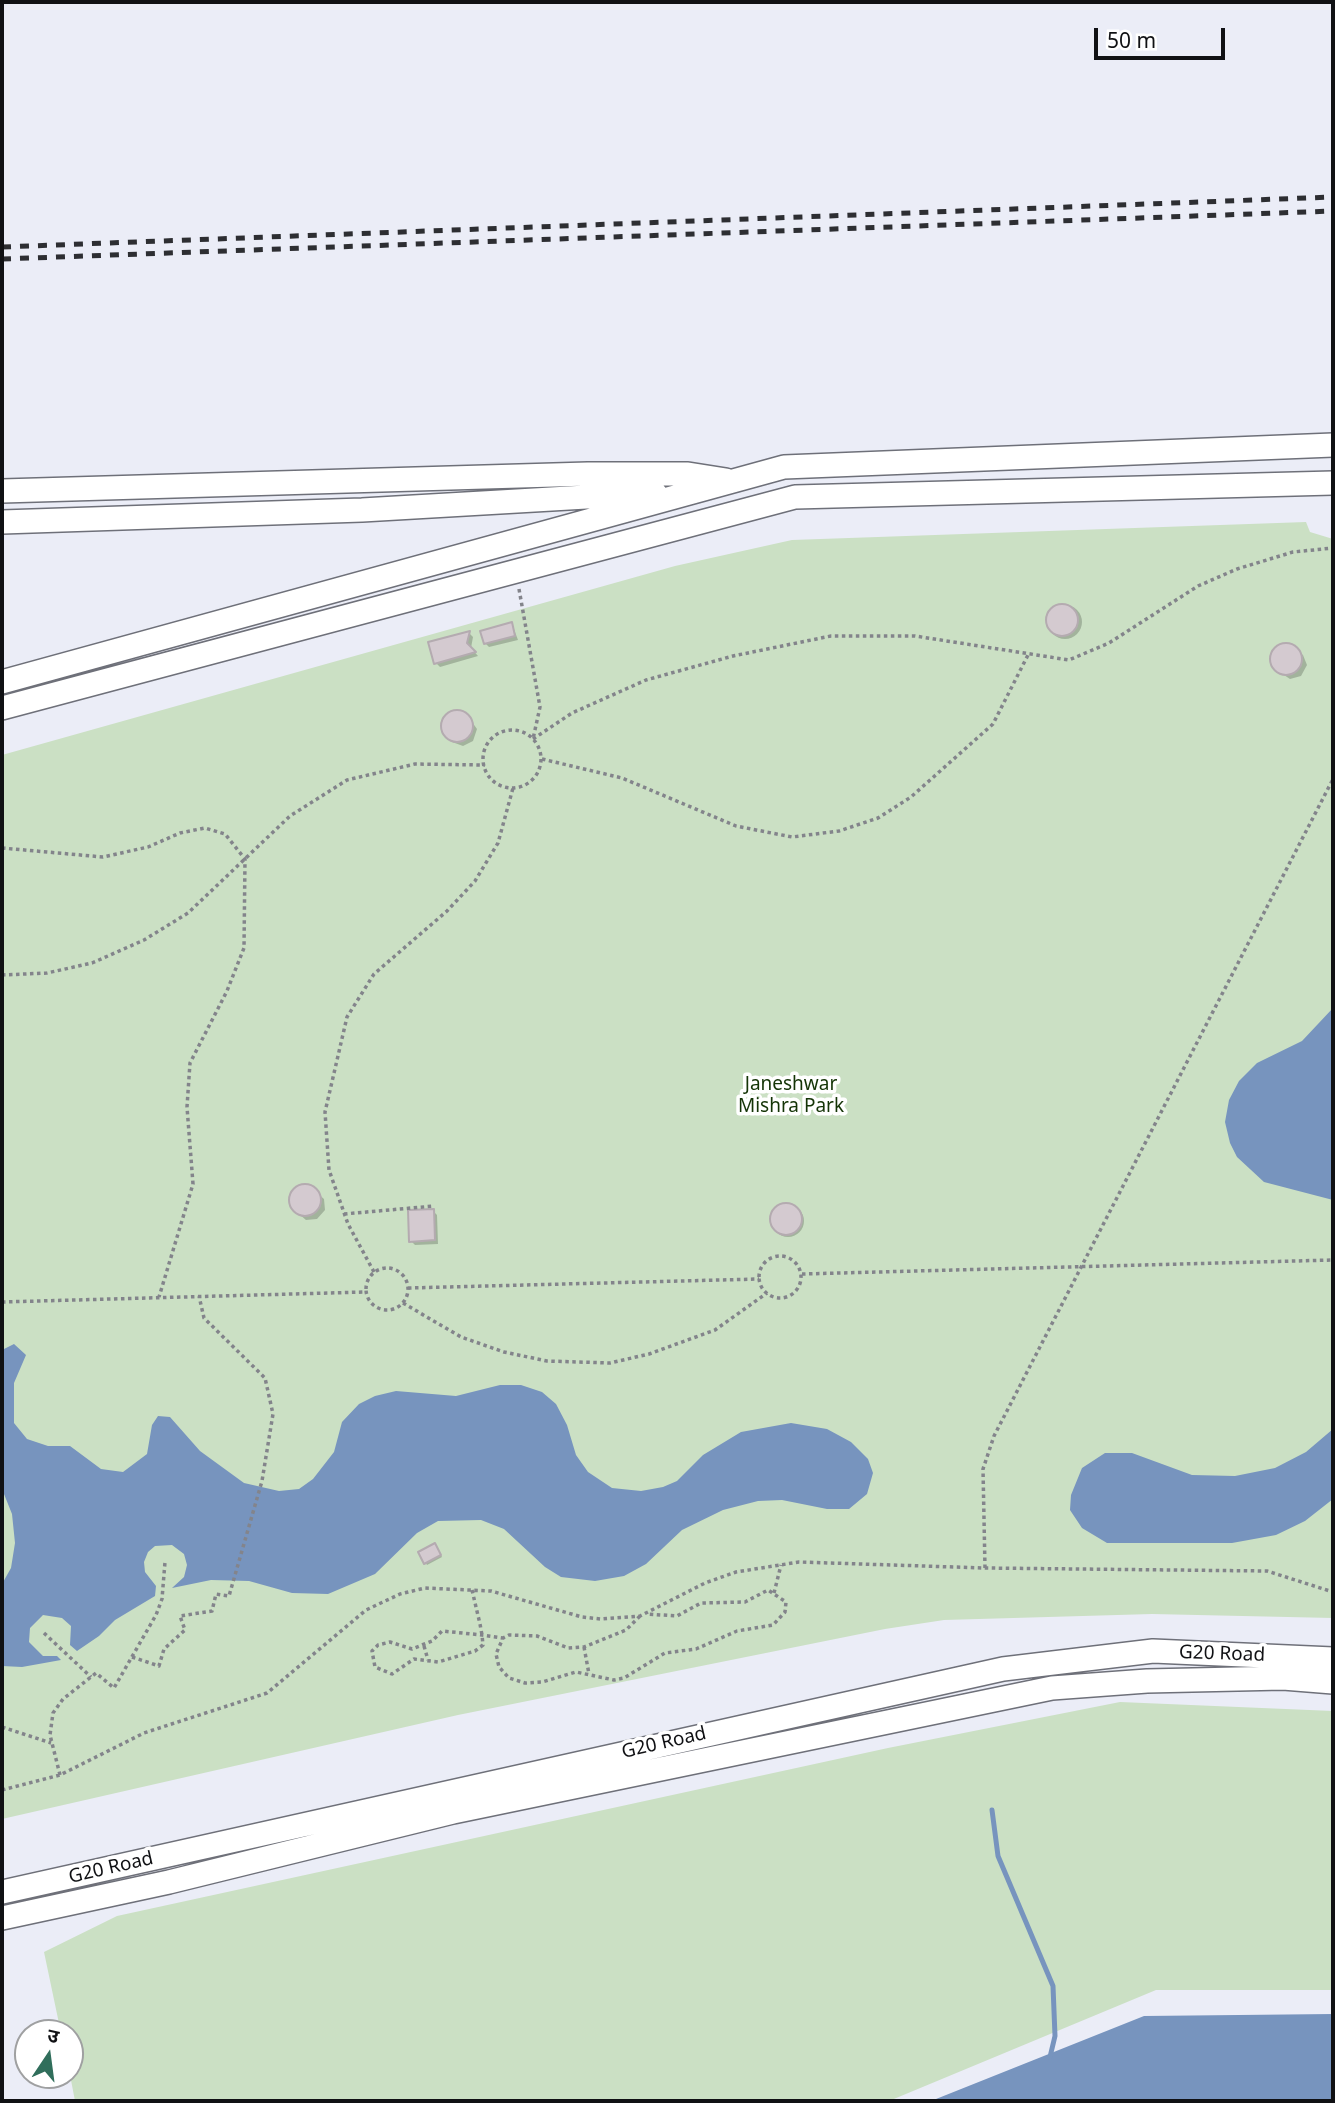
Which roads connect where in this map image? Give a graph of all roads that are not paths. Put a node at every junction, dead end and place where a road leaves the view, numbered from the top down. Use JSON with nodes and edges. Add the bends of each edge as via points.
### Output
{"nodes":[{"id":1,"x":1333,"y":445,"type":"edge"},
{"id":2,"x":731,"y":482,"type":"junction"},
{"id":3,"x":1333,"y":483,"type":"edge"},
{"id":4,"x":2,"y":491,"type":"edge"},
{"id":5,"x":687,"y":494,"type":"junction"},
{"id":6,"x":743,"y":511,"type":"junction"},
{"id":7,"x":2,"y":522,"type":"edge"},
{"id":8,"x":698,"y":523,"type":"junction"},
{"id":9,"x":2,"y":682,"type":"edge"},
{"id":10,"x":2,"y":708,"type":"edge"},
{"id":11,"x":1333,"y":1659,"type":"edge"},
{"id":12,"x":1003,"y":1669,"type":"junction"},
{"id":13,"x":1333,"y":1682,"type":"edge"},
{"id":14,"x":1003,"y":1698,"type":"junction"},
{"id":15,"x":2,"y":1892,"type":"edge"},
{"id":16,"x":2,"y":1918,"type":"edge"}],
"edges":[{"from":1,"to":2,"type":"street","via":[[783,467]]},
{"from":2,"to":4,"type":"street","via":[[688,474],[588,474]]},
{"from":2,"to":5,"type":"street"},
{"from":2,"to":6,"type":"street"},
{"from":3,"to":6,"type":"street","via":[[795,497]]},
{"from":5,"to":7,"type":"street"},
{"from":5,"to":8,"type":"street"},
{"from":5,"to":9,"type":"street"},
{"from":6,"to":8,"type":"street"},
{"from":8,"to":10,"type":"street"},
{"from":11,"to":12,"type":"street","name":"G20 Road","via":[[1153,1651]]},
{"from":12,"to":14,"type":"street"},
{"from":12,"to":15,"type":"street","name":"G20 Road"},
{"from":13,"to":14,"type":"street","name":"G20 Road","via":[[1283,1678],[1147,1681],[1052,1688]]},
{"from":14,"to":16,"type":"street","name":"G20 Road","via":[[453,1812]]}]}
